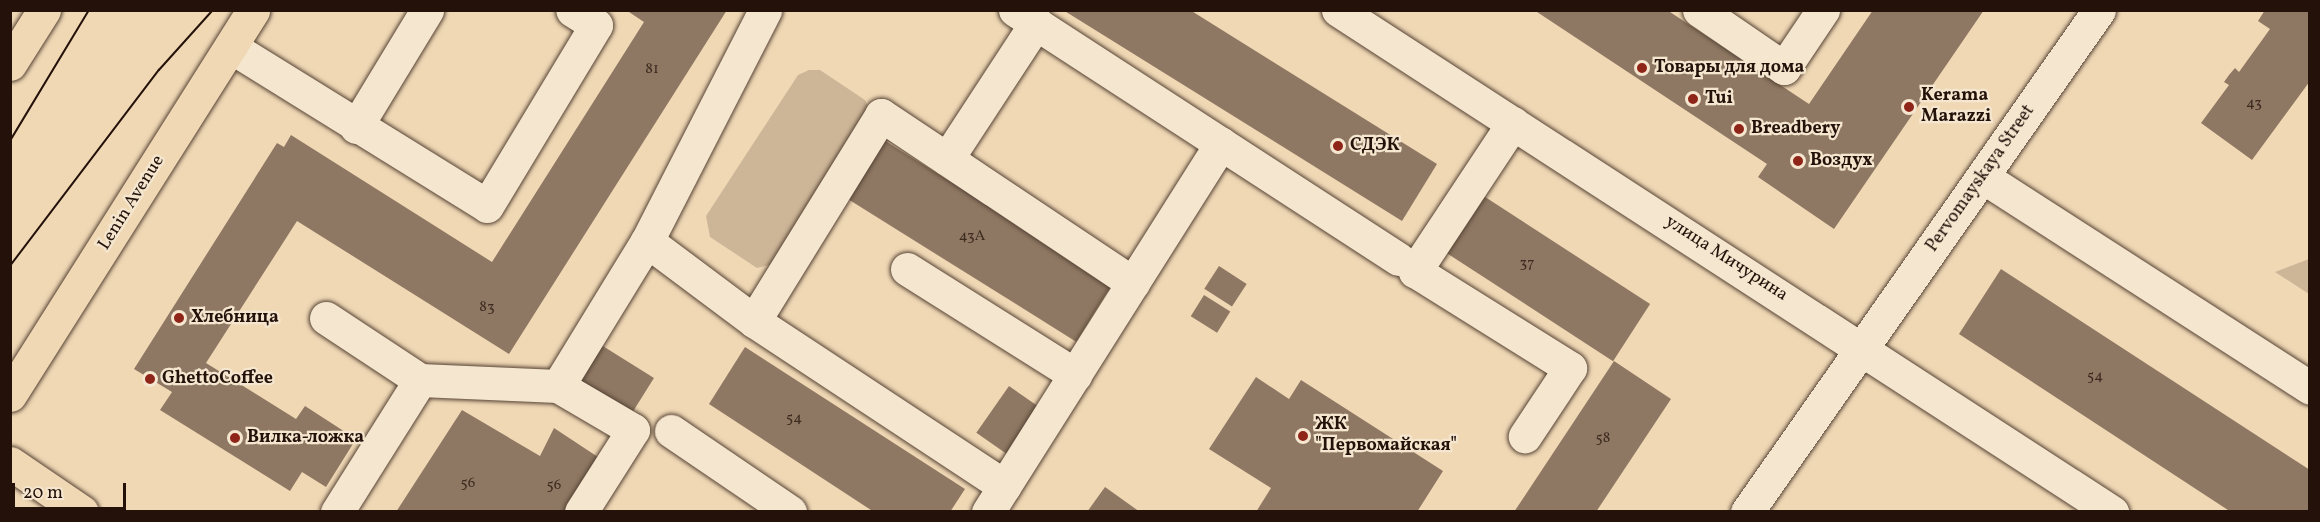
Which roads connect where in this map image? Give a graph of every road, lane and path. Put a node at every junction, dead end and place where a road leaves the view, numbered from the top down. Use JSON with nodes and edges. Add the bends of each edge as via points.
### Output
{"nodes":[{"id":1,"x":44,"y":10,"type":"edge"},
{"id":2,"x":253,"y":10,"type":"edge"},
{"id":3,"x":427,"y":10,"type":"edge"},
{"id":4,"x":572,"y":10,"type":"edge"},
{"id":5,"x":765,"y":10,"type":"edge"},
{"id":6,"x":1338,"y":10,"type":"edge"},
{"id":7,"x":1699,"y":10,"type":"edge"},
{"id":8,"x":1823,"y":10,"type":"edge"},
{"id":9,"x":2099,"y":10,"type":"edge"},
{"id":10,"x":1025,"y":17,"type":"edge"},
{"id":11,"x":231,"y":47,"type":"junction"},
{"id":12,"x":10,"y":64,"type":"edge"},
{"id":13,"x":1513,"y":123,"type":"junction"},
{"id":14,"x":356,"y":128,"type":"junction"},
{"id":15,"x":1221,"y":144,"type":"junction"},
{"id":16,"x":947,"y":159,"type":"junction"},
{"id":17,"x":1983,"y":177,"type":"junction"},
{"id":18,"x":647,"y":241,"type":"junction"},
{"id":19,"x":1398,"y":260,"type":"dead end"},
{"id":20,"x":907,"y":269,"type":"dead end"},
{"id":21,"x":1133,"y":283,"type":"junction"},
{"id":22,"x":326,"y":318,"type":"dead end"},
{"id":23,"x":754,"y":321,"type":"junction"},
{"id":24,"x":1864,"y":347,"type":"junction"},
{"id":25,"x":1075,"y":375,"type":"junction"},
{"id":26,"x":420,"y":380,"type":"junction"},
{"id":27,"x":558,"y":386,"type":"junction"},
{"id":28,"x":2310,"y":388,"type":"edge"},
{"id":29,"x":10,"y":395,"type":"edge"},
{"id":30,"x":671,"y":431,"type":"dead end"},
{"id":31,"x":1525,"y":436,"type":"dead end"},
{"id":32,"x":10,"y":463,"type":"edge"},
{"id":33,"x":996,"y":499,"type":"edge"},
{"id":34,"x":82,"y":512,"type":"edge"},
{"id":35,"x":337,"y":512,"type":"edge"},
{"id":36,"x":581,"y":512,"type":"edge"},
{"id":37,"x":790,"y":512,"type":"edge"},
{"id":38,"x":1747,"y":512,"type":"edge"},
{"id":39,"x":2112,"y":512,"type":"edge"}],
"edges":[{"from":1,"to":12,"type":"main road"},
{"from":2,"to":11,"type":"main road","name":"Lenin Avenue"},
{"from":3,"to":14,"type":"street"},
{"from":4,"to":14,"type":"street","via":[[597,25],[487,206]]},
{"from":5,"to":18,"type":"street"},
{"from":6,"to":13,"type":"street","name":"улица Мичурина"},
{"from":7,"to":8,"type":"street","via":[[1784,68]]},
{"from":9,"to":17,"type":"street","name":"Pervomayskaya Street"},
{"from":10,"to":15,"type":"street"},
{"from":10,"to":16,"type":"street"},
{"from":11,"to":14,"type":"street"},
{"from":11,"to":29,"type":"main road","name":"Lenin Avenue"},
{"from":13,"to":24,"type":"street","name":"улица Мичурина"},
{"from":13,"to":31,"type":"street","via":[[1415,271],[1570,368]]},
{"from":15,"to":19,"type":"street"},
{"from":15,"to":21,"type":"street"},
{"from":16,"to":21,"type":"street"},
{"from":16,"to":23,"type":"street","via":[[881,116]]},
{"from":17,"to":24,"type":"street","name":"Pervomayskaya Street"},
{"from":17,"to":28,"type":"street"},
{"from":18,"to":23,"type":"street"},
{"from":18,"to":27,"type":"street"},
{"from":20,"to":25,"type":"street"},
{"from":21,"to":25,"type":"street"},
{"from":22,"to":26,"type":"street"},
{"from":23,"to":33,"type":"street"},
{"from":24,"to":38,"type":"street","name":"Pervomayskaya Street"},
{"from":24,"to":39,"type":"street","name":"улица Мичурина"},
{"from":25,"to":33,"type":"street"},
{"from":26,"to":27,"type":"street"},
{"from":26,"to":35,"type":"street"},
{"from":27,"to":36,"type":"street","via":[[633,430]]},
{"from":30,"to":37,"type":"street"},
{"from":32,"to":34,"type":"main road"}]}
